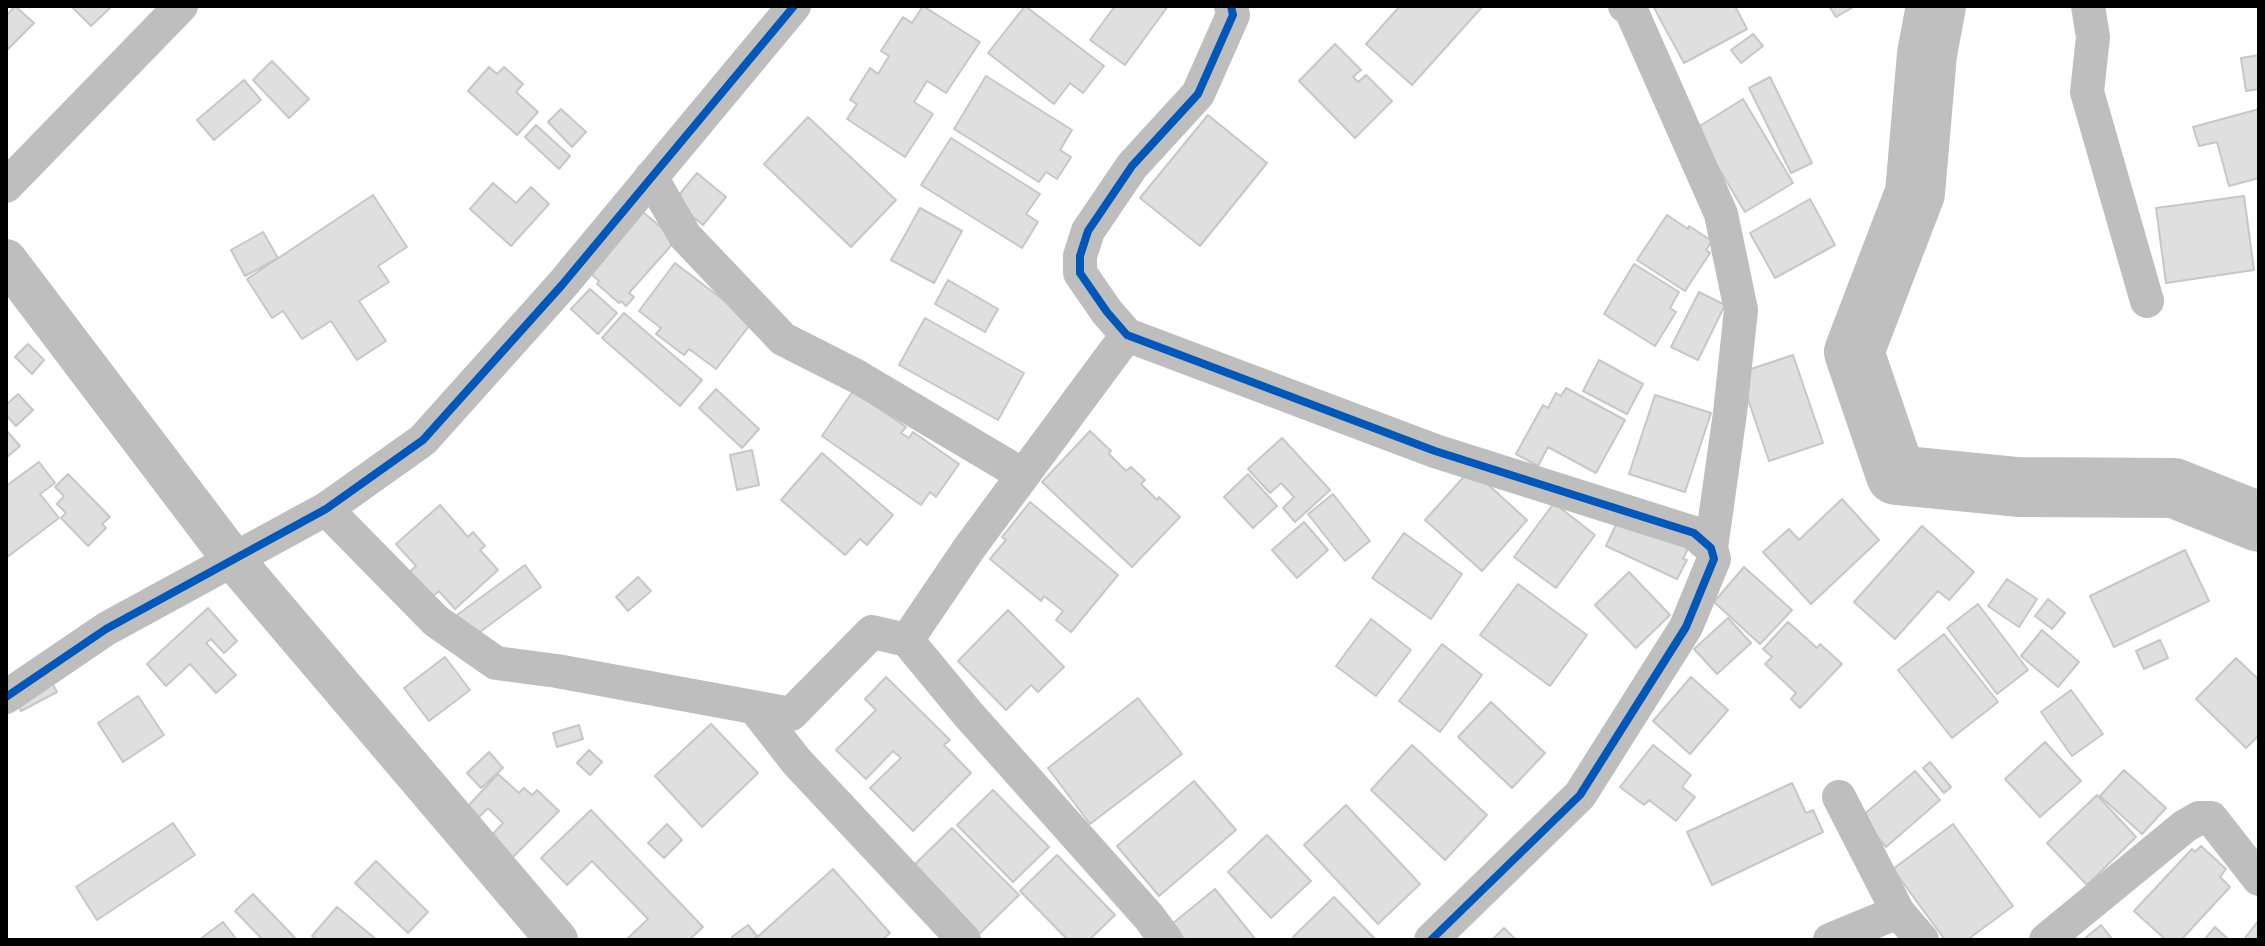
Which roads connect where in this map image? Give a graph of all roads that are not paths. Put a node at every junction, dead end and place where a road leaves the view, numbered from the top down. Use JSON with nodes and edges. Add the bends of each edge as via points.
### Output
{"nodes":[{"id":1,"x":181,"y":6,"type":"edge"},
{"id":2,"x":794,"y":6,"type":"edge"},
{"id":3,"x":1231,"y":6,"type":"edge"},
{"id":4,"x":1625,"y":6,"type":"edge"},
{"id":5,"x":2088,"y":6,"type":"edge"},
{"id":6,"x":651,"y":177,"type":"junction"},
{"id":7,"x":6,"y":186,"type":"edge"},
{"id":8,"x":6,"y":260,"type":"edge"},
{"id":9,"x":2147,"y":301,"type":"dead end"},
{"id":10,"x":1127,"y":335,"type":"junction"},
{"id":11,"x":1023,"y":475,"type":"junction"},
{"id":12,"x":326,"y":509,"type":"junction"},
{"id":13,"x":1711,"y":548,"type":"junction"},
{"id":14,"x":232,"y":558,"type":"junction"},
{"id":15,"x":907,"y":640,"type":"junction"},
{"id":16,"x":6,"y":697,"type":"edge"},
{"id":17,"x":754,"y":707,"type":"junction"},
{"id":18,"x":1839,"y":797,"type":"dead end"},
{"id":19,"x":2259,"y":879,"type":"edge"},
{"id":20,"x":1898,"y":912,"type":"junction"},
{"id":21,"x":557,"y":940,"type":"edge"},
{"id":22,"x":964,"y":940,"type":"edge"},
{"id":23,"x":1166,"y":940,"type":"edge"},
{"id":24,"x":1431,"y":940,"type":"edge"},
{"id":25,"x":1830,"y":940,"type":"edge"},
{"id":26,"x":1922,"y":940,"type":"edge"},
{"id":27,"x":2046,"y":940,"type":"edge"}],
"edges":[{"from":1,"to":7,"type":"street"},
{"from":2,"to":6,"type":"street"},
{"from":3,"to":10,"type":"street","via":[[1233,15],[1198,94],[1132,166],[1088,231],[1080,256],[1080,273]]},
{"from":4,"to":13,"type":"street","via":[[1721,214],[1741,310]]},
{"from":5,"to":9,"type":"street","via":[[2093,37],[2087,92]]},
{"from":6,"to":11,"type":"street","via":[[685,236],[783,339]]},
{"from":6,"to":12,"type":"street","via":[[423,440]]},
{"from":8,"to":14,"type":"street"},
{"from":10,"to":11,"type":"street"},
{"from":10,"to":13,"type":"street","via":[[1435,451],[1694,533]]},
{"from":11,"to":15,"type":"street"},
{"from":12,"to":14,"type":"street"},
{"from":12,"to":17,"type":"street","via":[[436,621],[496,663]]},
{"from":13,"to":24,"type":"street","via":[[1714,559],[1686,627],[1580,795]]},
{"from":14,"to":16,"type":"street","via":[[106,629]]},
{"from":14,"to":21,"type":"street"},
{"from":15,"to":17,"type":"street","via":[[872,632],[791,714]]},
{"from":15,"to":23,"type":"street"},
{"from":17,"to":22,"type":"street","via":[[797,762]]},
{"from":18,"to":20,"type":"street"},
{"from":19,"to":27,"type":"street","via":[[2211,818],[2199,818]]},
{"from":20,"to":25,"type":"street"},
{"from":20,"to":26,"type":"street"}]}
